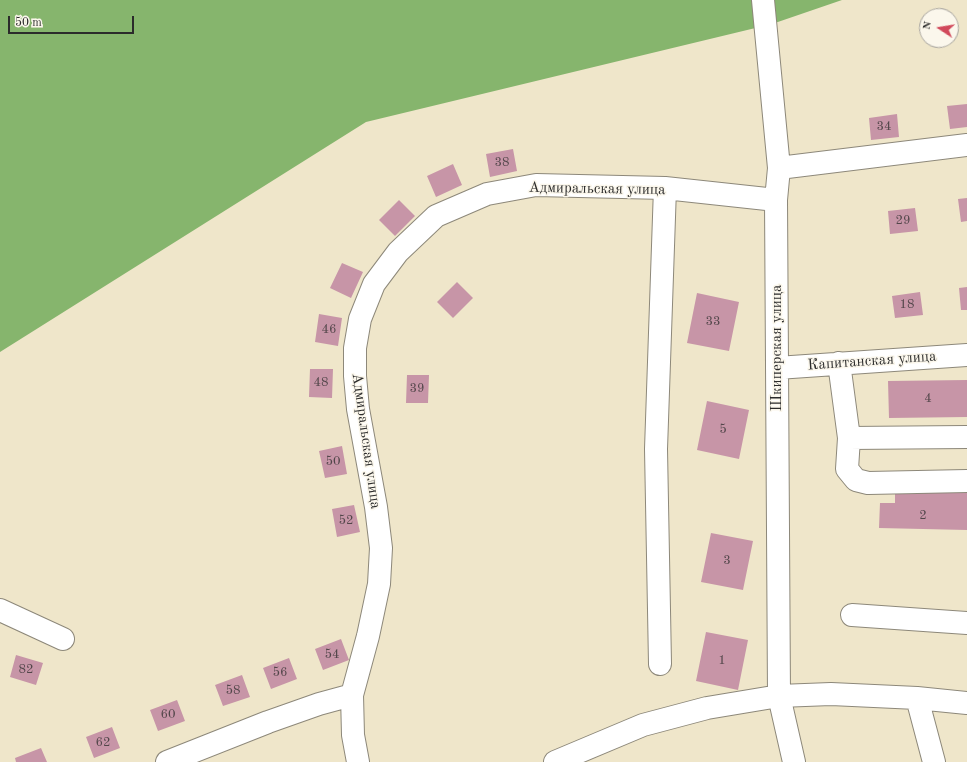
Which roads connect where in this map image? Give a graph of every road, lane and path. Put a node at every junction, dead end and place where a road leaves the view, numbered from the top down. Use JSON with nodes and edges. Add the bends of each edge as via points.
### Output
{"nodes":[{"id":1,"x":764,"y":0,"type":"edge"},
{"id":2,"x":967,"y":145,"type":"edge"},
{"id":3,"x":779,"y":168,"type":"junction"},
{"id":4,"x":665,"y":188,"type":"junction"},
{"id":5,"x":776,"y":200,"type":"junction"},
{"id":6,"x":967,"y":355,"type":"edge"},
{"id":7,"x":839,"y":363,"type":"junction"},
{"id":8,"x":777,"y":368,"type":"junction"},
{"id":9,"x":967,"y":437,"type":"edge"},
{"id":10,"x":849,"y":438,"type":"junction"},
{"id":11,"x":967,"y":481,"type":"edge"},
{"id":12,"x":0,"y":610,"type":"edge"},
{"id":13,"x":852,"y":615,"type":"dead end"},
{"id":14,"x":967,"y":623,"type":"edge"},
{"id":15,"x":63,"y":639,"type":"dead end"},
{"id":16,"x":660,"y":664,"type":"dead end"},
{"id":17,"x":352,"y":695,"type":"junction"},
{"id":18,"x":779,"y":696,"type":"junction"},
{"id":19,"x":918,"y":698,"type":"junction"},
{"id":20,"x":967,"y":703,"type":"edge"},
{"id":21,"x":167,"y":762,"type":"edge"},
{"id":22,"x":358,"y":762,"type":"edge"},
{"id":23,"x":555,"y":762,"type":"edge"},
{"id":24,"x":794,"y":762,"type":"edge"},
{"id":25,"x":934,"y":762,"type":"edge"}],
"edges":[{"from":1,"to":3,"type":"street","name":"Шкиперская улица"},
{"from":2,"to":3,"type":"street"},
{"from":3,"to":5,"type":"street","name":"Шкиперская улица"},
{"from":4,"to":5,"type":"street","name":"Адмиральская улица"},
{"from":4,"to":16,"type":"street","via":[[656,449]]},
{"from":4,"to":17,"type":"street","name":"Адмиральская улица","via":[[536,185],[488,194],[436,216],[398,252],[374,284],[360,319],[355,348],[355,376],[358,410],[376,507],[380,548],[379,584]]},
{"from":5,"to":8,"type":"street","name":"Шкиперская улица"},
{"from":6,"to":7,"type":"street","name":"Капитанская улица"},
{"from":7,"to":8,"type":"street","name":"Капитанская улица"},
{"from":7,"to":10,"type":"street"},
{"from":8,"to":18,"type":"street","name":"Шкиперская улица"},
{"from":9,"to":10,"type":"street"},
{"from":10,"to":11,"type":"street","via":[[848,469],[856,480]]},
{"from":12,"to":15,"type":"street"},
{"from":13,"to":14,"type":"street"},
{"from":17,"to":21,"type":"street","via":[[268,722]]},
{"from":17,"to":22,"type":"street","name":"Адмиральская улица","via":[[353,735]]},
{"from":18,"to":19,"type":"street","via":[[831,694]]},
{"from":18,"to":23,"type":"street","via":[[708,708],[643,725]]},
{"from":18,"to":24,"type":"street","name":"Шкиперская улица"},
{"from":19,"to":20,"type":"street"},
{"from":19,"to":25,"type":"street"}]}
